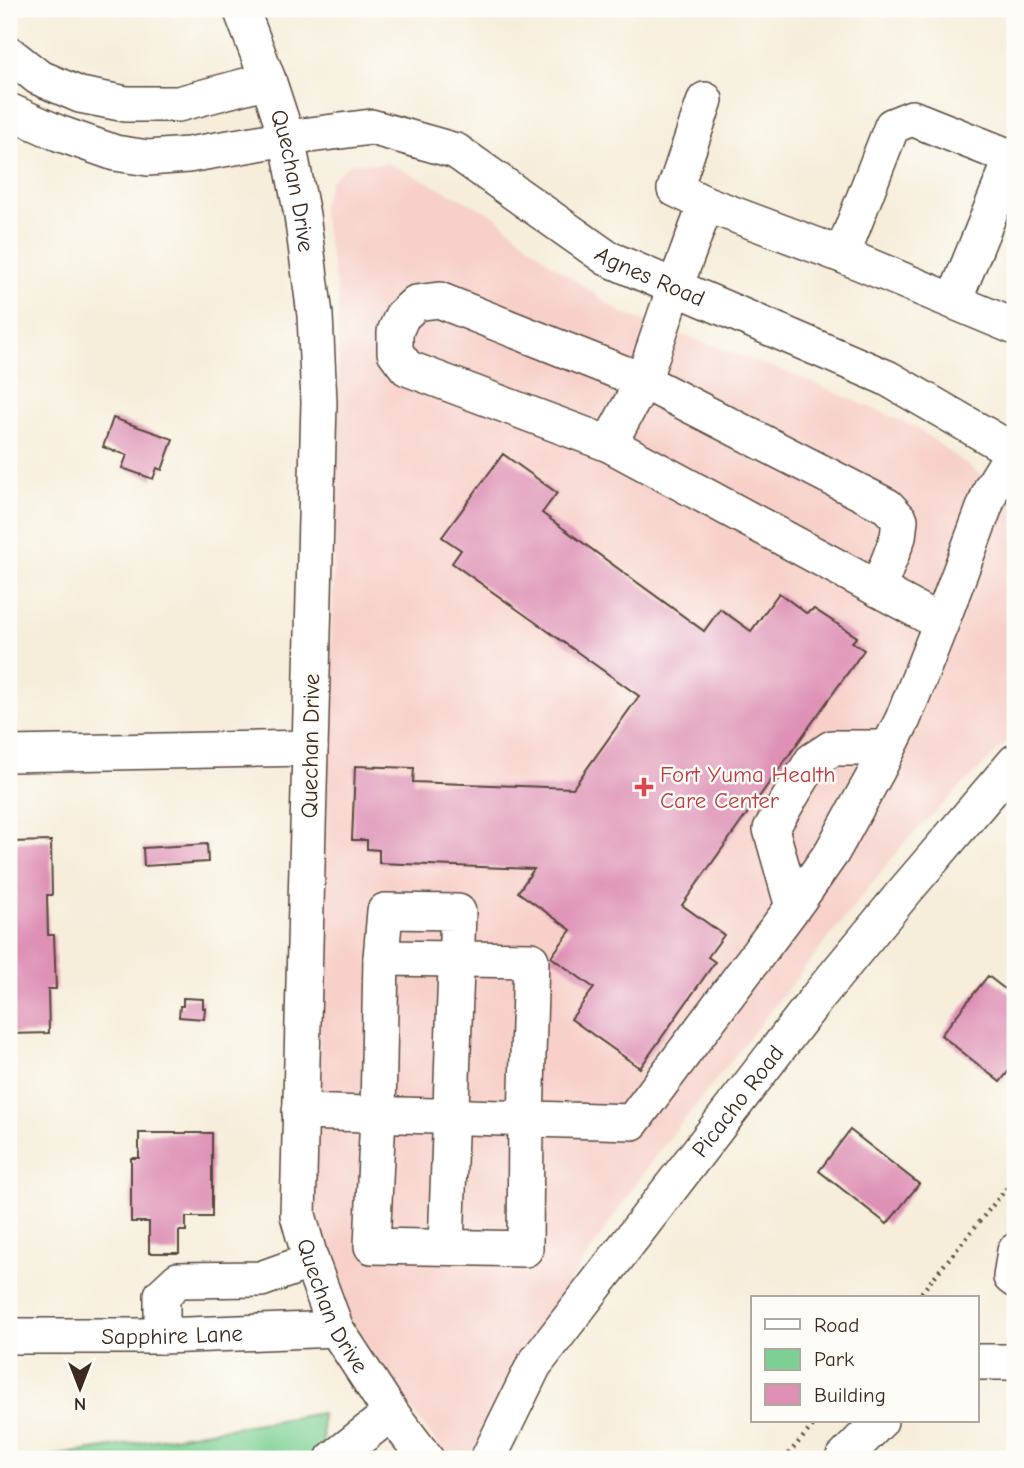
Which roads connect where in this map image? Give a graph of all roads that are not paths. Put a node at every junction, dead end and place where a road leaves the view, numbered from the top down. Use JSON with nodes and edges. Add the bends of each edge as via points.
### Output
{"nodes":[{"id":1,"x":241,"y":9,"type":"edge"},
{"id":2,"x":9,"y":54,"type":"edge"},
{"id":3,"x":268,"y":80,"type":"junction"},
{"id":4,"x":705,"y":100,"type":"dead end"},
{"id":5,"x":9,"y":111,"type":"edge"},
{"id":6,"x":287,"y":138,"type":"junction"},
{"id":7,"x":1013,"y":158,"type":"edge"},
{"id":8,"x":706,"y":204,"type":"junction"},
{"id":9,"x":842,"y":255,"type":"junction"},
{"id":10,"x":675,"y":287,"type":"junction"},
{"id":11,"x":954,"y":301,"type":"junction"},
{"id":12,"x":1015,"y":327,"type":"edge"},
{"id":13,"x":643,"y":381,"type":"junction"},
{"id":14,"x":609,"y":443,"type":"junction"},
{"id":15,"x":1015,"y":451,"type":"edge"},
{"id":16,"x":878,"y":589,"type":"junction"},
{"id":17,"x":941,"y":623,"type":"junction"},
{"id":18,"x":310,"y":748,"type":"junction"},
{"id":19,"x":888,"y":748,"type":"junction"},
{"id":20,"x":9,"y":754,"type":"edge"},
{"id":21,"x":1015,"y":762,"type":"edge"},
{"id":22,"x":793,"y":907,"type":"junction"},
{"id":23,"x":381,"y":958,"type":"junction"},
{"id":24,"x":457,"y":959,"type":"junction"},
{"id":25,"x":300,"y":1112,"type":"junction"},
{"id":26,"x":378,"y":1114,"type":"junction"},
{"id":27,"x":452,"y":1116,"type":"junction"},
{"id":28,"x":526,"y":1119,"type":"junction"},
{"id":29,"x":446,"y":1247,"type":"junction"},
{"id":30,"x":1015,"y":1251,"type":"edge"},
{"id":31,"x":311,"y":1261,"type":"junction"},
{"id":32,"x":1015,"y":1280,"type":"edge"},
{"id":33,"x":336,"y":1329,"type":"junction"},
{"id":34,"x":9,"y":1336,"type":"edge"},
{"id":35,"x":162,"y":1336,"type":"junction"},
{"id":36,"x":978,"y":1362,"type":"edge"},
{"id":37,"x":1015,"y":1362,"type":"edge"},
{"id":38,"x":391,"y":1413,"type":"junction"},
{"id":39,"x":879,"y":1422,"type":"edge"},
{"id":40,"x":333,"y":1459,"type":"edge"},
{"id":41,"x":426,"y":1459,"type":"edge"},
{"id":42,"x":488,"y":1459,"type":"edge"},
{"id":43,"x":843,"y":1459,"type":"edge"}],
"edges":[{"from":1,"to":3,"type":"street","name":"Quechan Drive"},
{"from":2,"to":3,"type":"street","via":[[38,77],[80,95],[126,104],[178,104]]},
{"from":3,"to":6,"type":"street","name":"Quechan Drive"},
{"from":4,"to":8,"type":"street","via":[[675,189]]},
{"from":5,"to":6,"type":"street","name":"Agnes Road","via":[[115,153],[148,158]]},
{"from":6,"to":10,"type":"street","name":"Agnes Road","via":[[371,127],[456,151],[607,258]]},
{"from":6,"to":18,"type":"street","name":"Quechan Drive","via":[[315,315],[318,390]]},
{"from":7,"to":9,"type":"street","via":[[912,118],[892,126]]},
{"from":7,"to":11,"type":"street"},
{"from":8,"to":9,"type":"street"},
{"from":8,"to":10,"type":"street"},
{"from":9,"to":11,"type":"street"},
{"from":10,"to":13,"type":"street"},
{"from":10,"to":15,"type":"street","name":"Agnes Road","via":[[887,378]]},
{"from":11,"to":12,"type":"street"},
{"from":13,"to":14,"type":"street"},
{"from":13,"to":14,"type":"street","via":[[439,300],[416,303],[402,316],[395,332],[395,352],[407,368]]},
{"from":13,"to":16,"type":"street","via":[[887,506],[900,520]]},
{"from":14,"to":16,"type":"street"},
{"from":15,"to":17,"type":"street","via":[[992,487]]},
{"from":16,"to":17,"type":"street"},
{"from":17,"to":19,"type":"street"},
{"from":18,"to":20,"type":"street"},
{"from":18,"to":25,"type":"street","name":"Quechan Drive"},
{"from":19,"to":22,"type":"street","via":[[832,852]]},
{"from":19,"to":22,"type":"street","via":[[832,748],[812,761],[771,829]]},
{"from":21,"to":42,"type":"street","name":"Picacho Road","via":[[820,994],[534,1365]]},
{"from":22,"to":28,"type":"street","via":[[632,1122]]},
{"from":23,"to":24,"type":"street"},
{"from":23,"to":24,"type":"street","via":[[385,911],[458,912]]},
{"from":23,"to":26,"type":"street"},
{"from":24,"to":27,"type":"street"},
{"from":24,"to":28,"type":"street","via":[[531,960]]},
{"from":25,"to":26,"type":"street"},
{"from":25,"to":31,"type":"street","name":"Quechan Drive","via":[[298,1215]]},
{"from":26,"to":27,"type":"street"},
{"from":26,"to":29,"type":"street","via":[[372,1246]]},
{"from":27,"to":28,"type":"street"},
{"from":27,"to":29,"type":"street"},
{"from":28,"to":29,"type":"street","via":[[525,1249]]},
{"from":30,"to":32,"type":"street","via":[[1011,1277]]},
{"from":31,"to":33,"type":"street","name":"Quechan Drive"},
{"from":31,"to":35,"type":"street","via":[[261,1279],[178,1280],[162,1295]]},
{"from":33,"to":35,"type":"street","name":"Sapphire Lane"},
{"from":33,"to":38,"type":"street","name":"Quechan Drive"},
{"from":34,"to":35,"type":"street","name":"Sapphire Lane"},
{"from":36,"to":37,"type":"street"},
{"from":38,"to":40,"type":"street"},
{"from":38,"to":41,"type":"street","name":"Quechan Drive"},
{"from":39,"to":43,"type":"street"}]}
